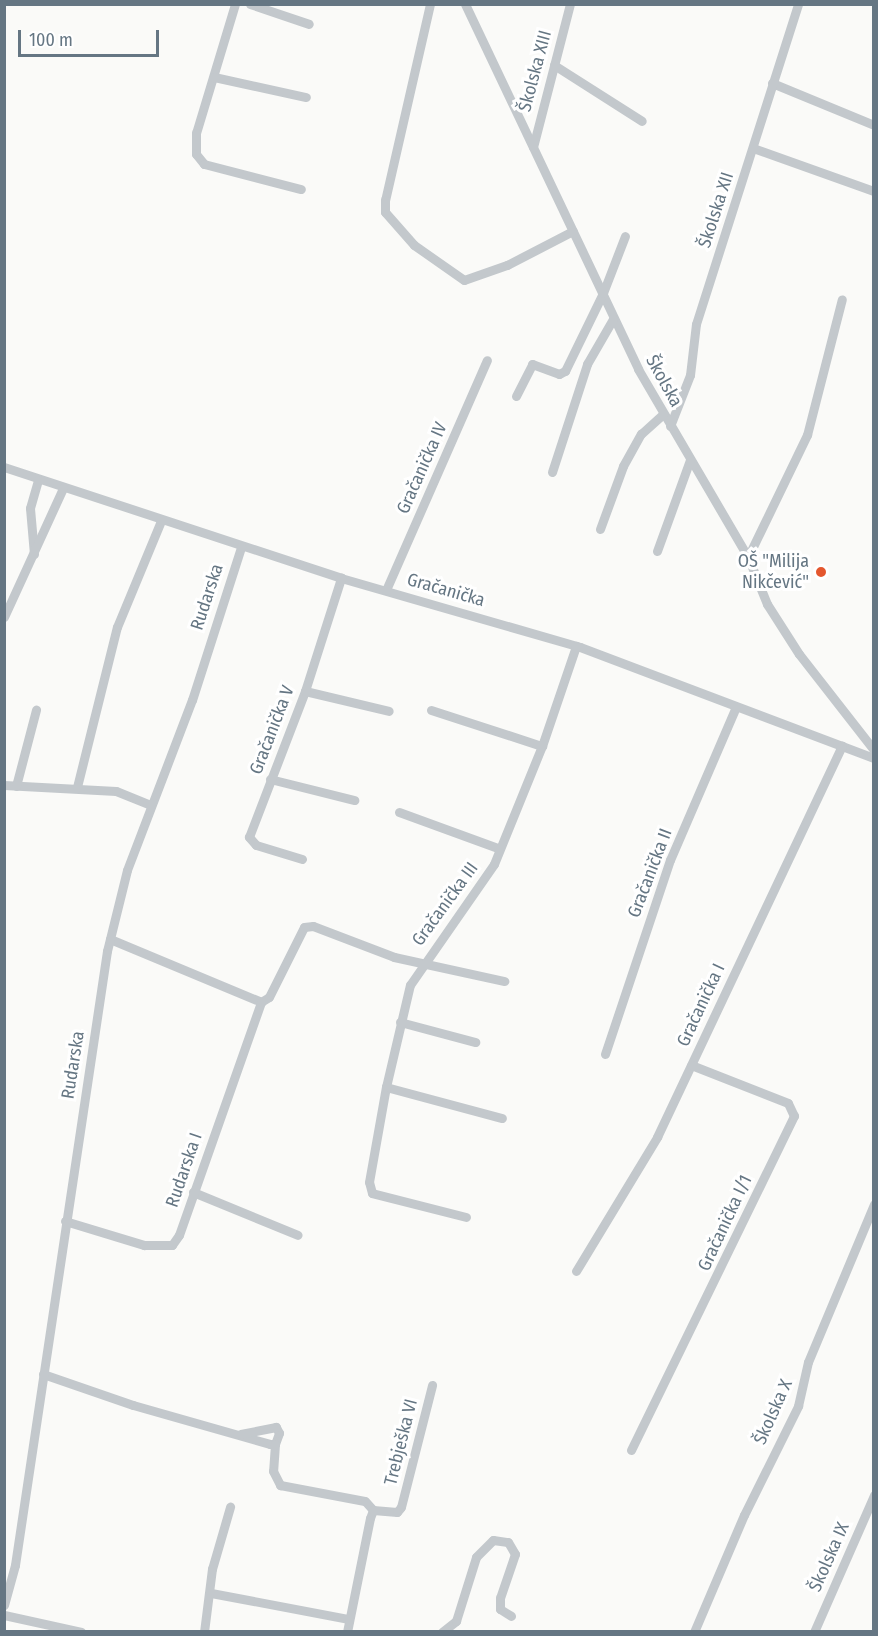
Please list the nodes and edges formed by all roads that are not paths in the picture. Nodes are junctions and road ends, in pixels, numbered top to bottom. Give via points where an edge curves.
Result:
1 (235, 4) edge
2 (250, 4) edge
3 (430, 4) edge
4 (465, 4) edge
5 (570, 4) edge
6 (798, 4) edge
7 (309, 24) dead end
8 (554, 65) junction
9 (214, 76) junction
10 (772, 83) junction
11 (306, 97) dead end
12 (642, 121) dead end
13 (873, 124) edge
14 (533, 147) junction
15 (753, 148) junction
16 (301, 189) dead end
17 (873, 191) edge
18 (573, 231) junction
19 (625, 236) dead end
20 (603, 294) junction
21 (842, 299) dead end
22 (613, 319) junction
23 (487, 360) dead end
24 (516, 396) dead end
25 (663, 414) junction
26 (670, 426) junction
27 (690, 460) junction
28 (4, 467) edge
29 (552, 472) dead end
30 (38, 480) junction
31 (63, 488) junction
32 (160, 520) junction
33 (600, 529) dead end
34 (241, 547) junction
35 (657, 550) dead end
36 (34, 554) junction
37 (748, 558) junction
38 (341, 578) junction
39 (386, 590) junction
40 (4, 617) edge
41 (576, 646) junction
42 (305, 691) junction
43 (736, 707) junction
44 (36, 710) dead end
45 (431, 710) dead end
46 (389, 711) dead end
47 (542, 746) junction
48 (842, 746) junction
49 (873, 750) edge
50 (873, 758) edge
51 (270, 779) junction
52 (4, 785) edge
53 (16, 786) junction
54 (77, 787) junction
55 (354, 800) dead end
56 (150, 805) junction
57 (399, 812) dead end
58 (498, 848) junction
59 (302, 859) dead end
60 (110, 939) junction
61 (424, 962) junction
62 (504, 981) dead end
63 (261, 1002) junction
64 (400, 1022) junction
65 (475, 1042) dead end
66 (605, 1054) dead end
67 (691, 1065) junction
68 (386, 1087) junction
69 (502, 1118) dead end
70 (193, 1192) junction
71 (873, 1203) edge
72 (466, 1217) dead end
73 (65, 1221) junction
74 (297, 1236) dead end
75 (576, 1271) dead end
76 (43, 1374) junction
77 (432, 1386) dead end
78 (241, 1434) junction
79 (275, 1443) junction
80 (631, 1450) dead end
81 (873, 1496) edge
82 (230, 1507) dead end
83 (373, 1510) junction
84 (211, 1593) junction
85 (4, 1605) edge
86 (4, 1615) edge
87 (511, 1616) dead end
88 (348, 1619) junction
89 (81, 1632) edge
90 (204, 1632) edge
91 (347, 1632) edge
92 (442, 1632) edge
93 (694, 1632) edge
94 (814, 1632) edge

1 - 9 street
2 - 7 street
3 - 18 street via 385,212 414,245 464,280 507,265
4 - 14 street, Školska
5 - 8 street, Školska XIII
6 - 10 street, Školska XII
8 - 12 street
8 - 14 street, Školska XIII
9 - 11 street
9 - 16 street via 194,140 199,160
10 - 13 street
10 - 15 street, Školska XII
14 - 18 street, Školska
15 - 17 street
15 - 26 street, Školska XII via 696,324 690,375
18 - 20 street, Školska
19 - 20 street
20 - 22 street, Školska
20 - 24 street via 563,374 532,363
21 - 37 street via 807,435
22 - 25 street, Školska
22 - 29 street via 587,364
23 - 39 street, Gračanička IV
25 - 26 street, Školska
25 - 33 street via 641,434 623,466
26 - 27 street, Školska
27 - 35 street
27 - 37 street, Školska
28 - 30 street, Gračanička
30 - 31 street, Gračanička
30 - 36 street via 30,508
31 - 32 street, Gračanička
31 - 36 street
32 - 34 street, Gračanička
32 - 54 street via 117,627
34 - 38 street, Gračanička
34 - 56 street, Rudarska via 192,700
36 - 40 street
37 - 49 street, Školska via 767,604 799,654
38 - 39 street, Gračanička
38 - 42 street, Gračanička V
39 - 41 street, Gračanička
41 - 43 street, Gračanička
41 - 47 street, Gračanička III
42 - 46 street
42 - 51 street, Gračanička V
43 - 48 street, Gračanička
43 - 66 street, Gračanička II via 670,860
44 - 53 street
45 - 47 street
47 - 58 street, Gračanička III
48 - 50 street, Gračanička
48 - 67 street, Gračanička I
51 - 55 street
51 - 59 street, Gračanička V via 250,841
52 - 53 street
53 - 54 street
54 - 56 street via 116,792
56 - 60 street, Rudarska via 127,870
57 - 58 street
58 - 61 street, Gračanička III via 494,864
60 - 63 street
60 - 73 street, Rudarska
61 - 62 street
61 - 63 street, Rudarska I via 394,957 330,931 304,927 269,997
61 - 64 street, Gračanička III via 410,986
63 - 70 street, Rudarska I
64 - 65 street
64 - 68 street, Gračanička III
67 - 75 street, Gračanička I via 657,1137
67 - 80 street, Gračanička I/1 via 788,1103 794,1116
68 - 69 street
68 - 72 street, Gračanička III via 370,1188 377,1196
70 - 73 street, Rudarska I via 172,1245 144,1245
70 - 74 street
71 - 93 street, Školska X via 808,1362 798,1406 744,1515
73 - 76 street, Rudarska
76 - 78 street via 133,1405
76 - 85 street, Rudarska via 15,1564
77 - 83 street, Trebješka VI via 401,1507 397,1512
78 - 79 street
78 - 79 street via 276,1427 279,1433
79 - 83 street via 273,1471 280,1485 365,1502
81 - 94 street, Školska IX
82 - 84 street via 212,1569
83 - 88 street
84 - 88 street
84 - 90 street
86 - 89 street
87 - 92 street via 500,1609 500,1598 514,1554 508,1542 493,1539 476,1557 456,1621
88 - 91 street

